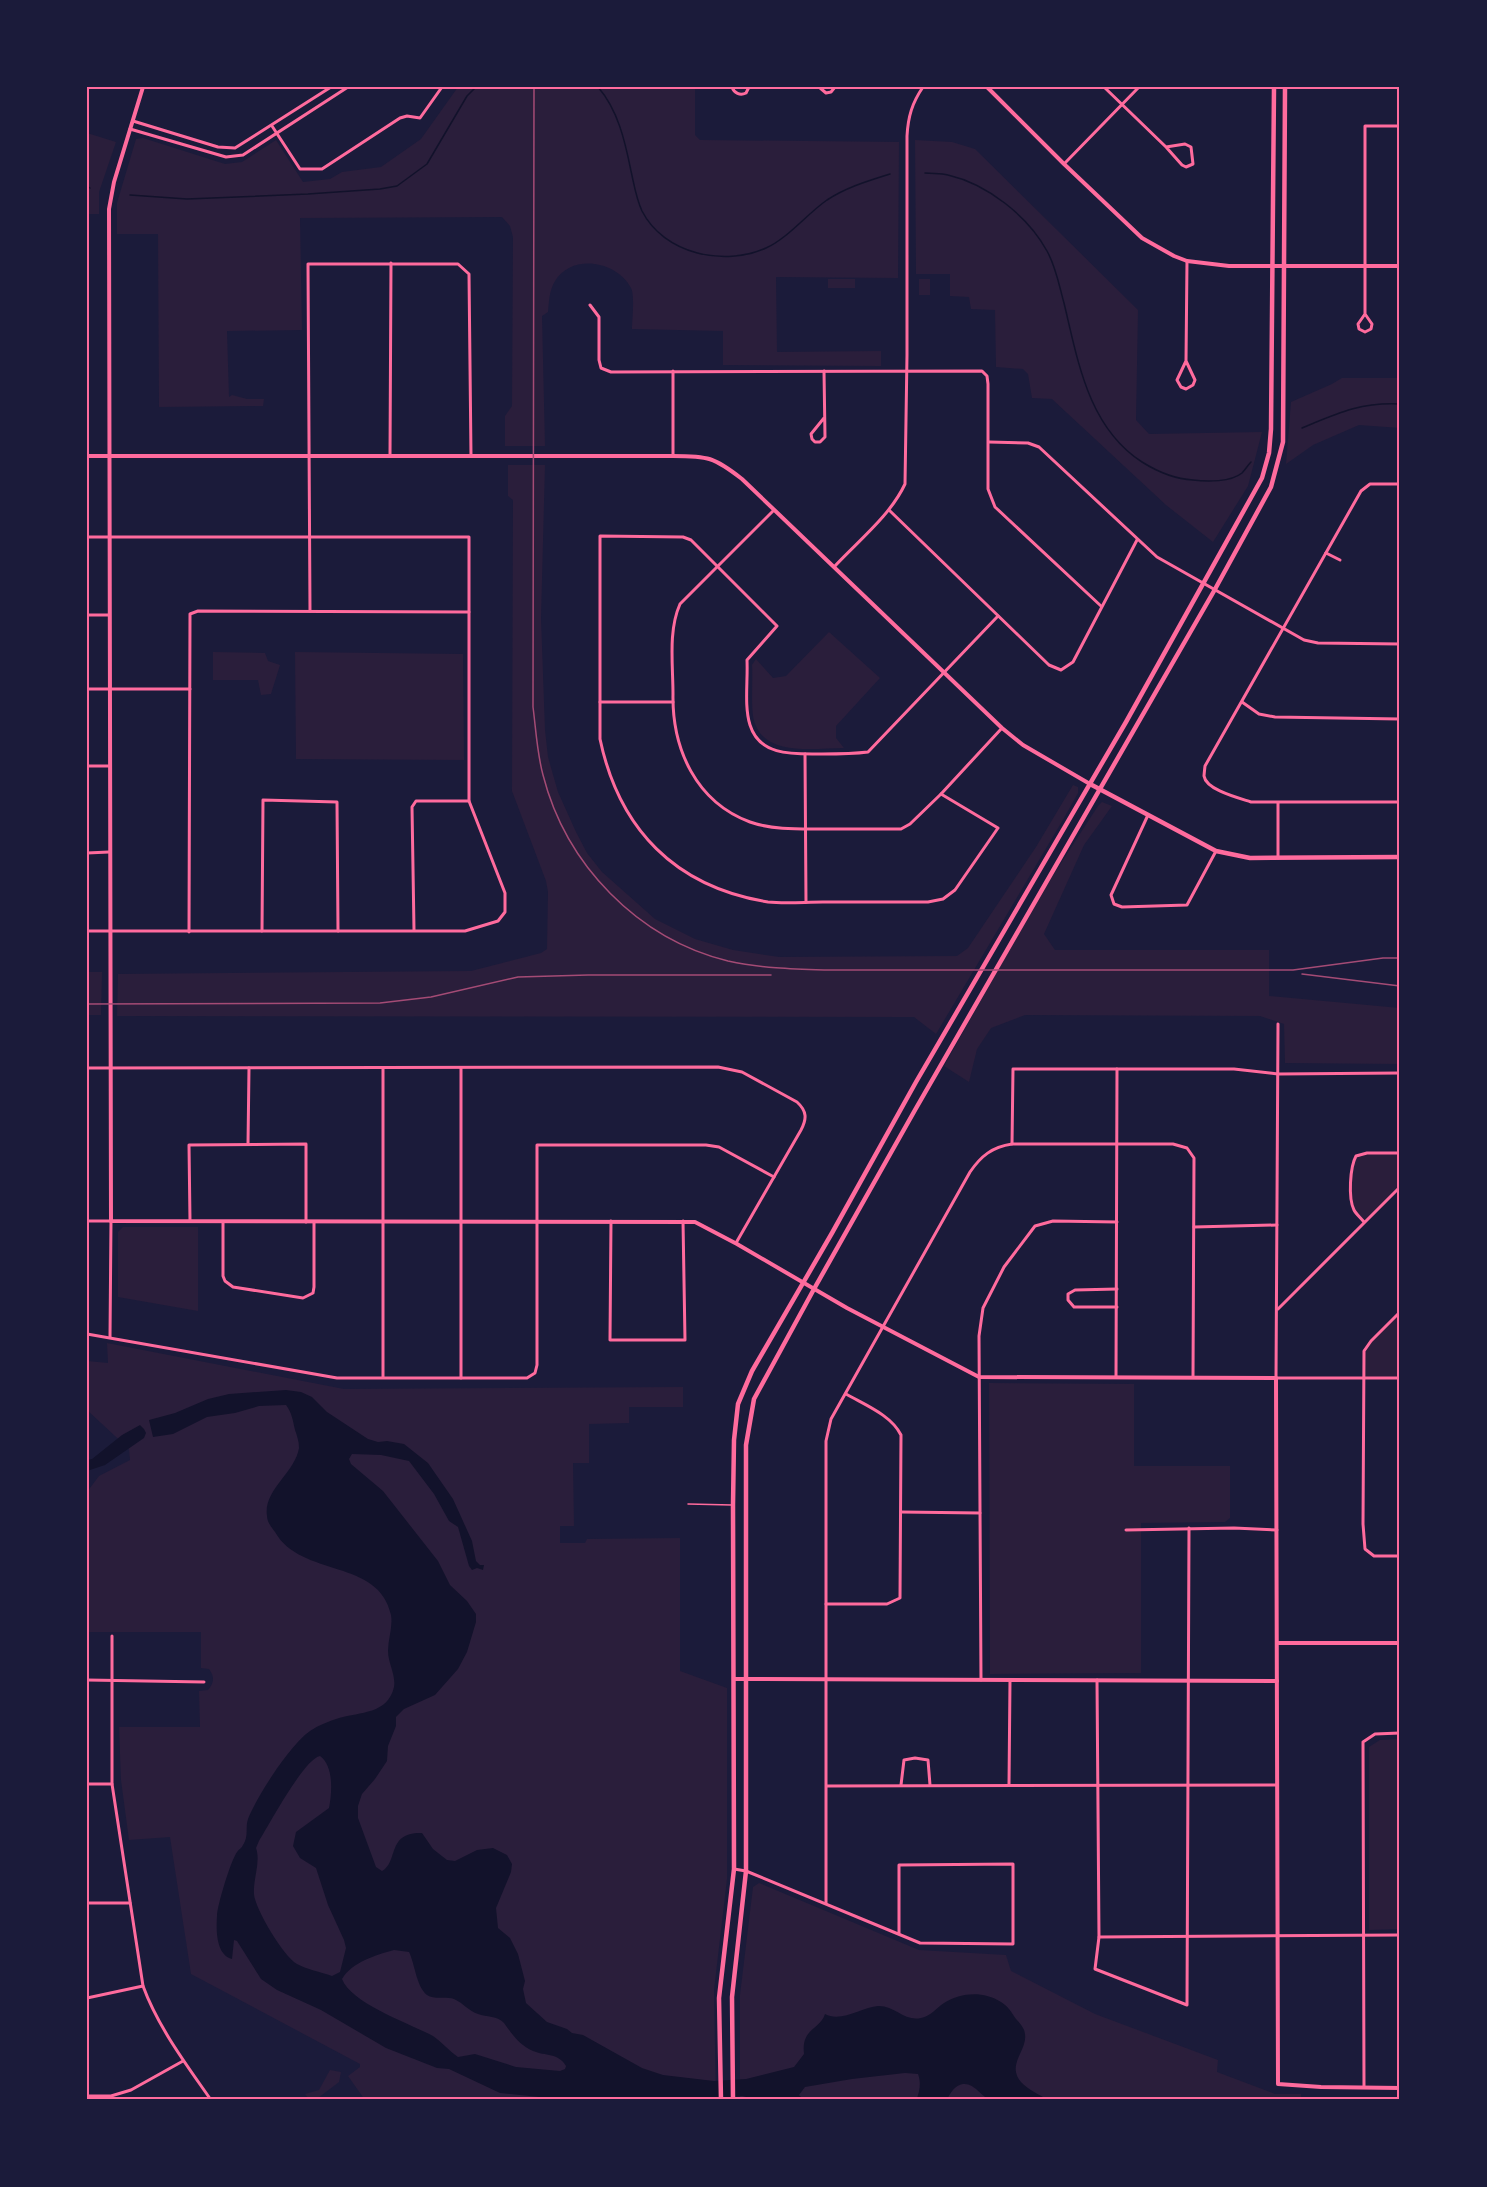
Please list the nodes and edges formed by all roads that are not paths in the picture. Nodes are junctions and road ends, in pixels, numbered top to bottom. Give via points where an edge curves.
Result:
1 (143, 87) edge
2 (331, 87) edge
3 (348, 87) edge
4 (442, 87) edge
5 (732, 87) edge
6 (749, 87) edge
7 (819, 87) edge
8 (835, 87) edge
9 (923, 87) edge
10 (987, 87) edge
11 (1104, 87) edge
12 (1138, 87) edge
13 (1274, 87) edge
14 (1285, 87) edge
15 (1122, 104) junction
16 (133, 121) junction
17 (272, 126) junction
18 (1400, 126) edge
19 (130, 129) junction
20 (276, 134) junction
21 (1166, 147) junction
22 (1064, 164) junction
23 (1186, 261) junction
24 (391, 263) junction
25 (1273, 266) junction
26 (1285, 266) junction
27 (1365, 266) junction
28 (1400, 266) edge
29 (590, 305) dead end
30 (1365, 314) junction
31 (1186, 361) junction
32 (674, 371) junction
33 (824, 371) junction
34 (907, 371) junction
35 (824, 418) junction
36 (988, 442) junction
37 (390, 455) junction
38 (87, 456) edge
39 (110, 456) junction
40 (310, 456) junction
41 (471, 456) junction
42 (673, 456) junction
43 (1400, 484) edge
44 (774, 510) junction
45 (889, 510) junction
46 (110, 536) junction
47 (87, 537) edge
48 (309, 537) junction
49 (1138, 540) junction
50 (1326, 553) junction
51 (1340, 560) dead end
52 (718, 566) junction
53 (834, 567) junction
54 (1204, 585) junction
55 (1214, 591) junction
56 (1101, 606) junction
57 (310, 612) junction
58 (470, 612) junction
59 (87, 615) edge
60 (110, 615) junction
61 (999, 616) junction
62 (1283, 629) junction
63 (1400, 644) edge
64 (943, 674) junction
65 (87, 689) edge
66 (109, 689) junction
67 (190, 689) junction
68 (600, 702) junction
69 (673, 702) junction
70 (1242, 702) junction
71 (1400, 719) edge
72 (1002, 728) junction
73 (805, 754) junction
74 (87, 766) edge
75 (109, 766) junction
76 (1090, 784) junction
77 (1099, 790) junction
78 (941, 794) junction
79 (469, 801) junction
80 (1400, 802) edge
81 (1278, 803) junction
82 (1148, 815) junction
83 (806, 829) junction
84 (1216, 851) junction
85 (109, 852) junction
86 (87, 853) edge
87 (1400, 857) edge
88 (1278, 858) junction
89 (806, 902) junction
90 (338, 930) junction
91 (87, 931) edge
92 (109, 931) junction
93 (262, 931) junction
94 (414, 931) junction
95 (189, 932) junction
96 (1278, 1024) dead end
97 (87, 1068) edge
98 (111, 1068) junction
99 (249, 1068) junction
100 (383, 1068) junction
101 (461, 1068) junction
102 (1117, 1068) junction
103 (1400, 1073) edge
104 (1278, 1074) junction
105 (248, 1144) junction
106 (1012, 1144) junction
107 (1117, 1144) junction
108 (1400, 1153) edge
109 (774, 1177) junction
110 (1400, 1187) edge
111 (87, 1221) edge
112 (111, 1221) junction
113 (461, 1221) junction
114 (537, 1221) junction
115 (610, 1221) junction
116 (683, 1221) junction
117 (190, 1222) junction
118 (223, 1222) junction
119 (306, 1222) junction
120 (314, 1222) junction
121 (383, 1222) junction
122 (1117, 1222) junction
123 (1364, 1222) junction
124 (1277, 1225) junction
125 (1194, 1227) junction
126 (736, 1243) junction
127 (803, 1282) junction
128 (814, 1289) junction
129 (1117, 1289) junction
130 (1117, 1308) junction
131 (1278, 1309) junction
132 (1400, 1312) edge
133 (883, 1328) junction
134 (87, 1334) edge
135 (110, 1337) junction
136 (1116, 1376) junction
137 (383, 1377) junction
138 (979, 1377) junction
139 (1193, 1377) junction
140 (460, 1378) junction
141 (1276, 1378) junction
142 (1363, 1378) junction
143 (1400, 1378) edge
144 (846, 1394) junction
145 (688, 1504) dead end
146 (733, 1504) junction
147 (901, 1512) junction
148 (980, 1513) junction
149 (1189, 1528) junction
150 (1126, 1530) dead end
151 (1277, 1530) junction
152 (1400, 1556) edge
153 (826, 1604) junction
154 (112, 1636) dead end
155 (1277, 1643) junction
156 (1400, 1643) edge
157 (734, 1679) junction
158 (87, 1680) edge
159 (111, 1680) junction
160 (746, 1680) junction
161 (981, 1680) junction
162 (1010, 1680) junction
163 (1097, 1680) junction
164 (826, 1681) junction
165 (1189, 1681) junction
166 (1277, 1681) junction
167 (204, 1682) dead end
168 (1400, 1733) edge
169 (87, 1784) edge
170 (112, 1784) junction
171 (901, 1785) junction
172 (930, 1785) junction
173 (1009, 1785) junction
174 (1098, 1785) junction
175 (1187, 1785) junction
176 (1277, 1785) junction
177 (827, 1786) junction
178 (734, 1869) junction
179 (746, 1871) junction
180 (87, 1903) edge
181 (130, 1903) junction
182 (826, 1903) junction
183 (899, 1934) junction
184 (1363, 1935) junction
185 (1400, 1935) edge
186 (1099, 1937) junction
187 (1188, 1937) junction
188 (1277, 1937) junction
189 (143, 1986) junction
190 (87, 1998) edge
191 (183, 2061) junction
192 (1364, 2087) junction
193 (1400, 2088) edge
194 (87, 2096) edge
195 (211, 2100) edge
196 (721, 2100) edge
197 (733, 2100) edge

1 - 16 street
2 - 17 street
3 - 20 street
4 - 20 street via 420,118 399,118 322,169 300,169
5 - 6 street via 741,94
7 - 8 street via 826,93
9 - 34 street via 914,100 907,136
10 - 22 street
11 - 15 street
12 - 15 street
13 - 25 main road
14 - 26 main road
15 - 21 street
15 - 22 street
16 - 17 street via 228,149
16 - 19 street
17 - 20 street
18 - 27 street via 1365,126
19 - 20 street via 226,157 243,155
19 - 39 street via 110,202
21 - 21 street via 1182,165 1193,164 1191,147
22 - 23 street via 1142,238
23 - 25 street
23 - 31 street
24 - 37 street
24 - 40 street via 308,264
24 - 41 street via 458,264 469,274
25 - 26 street
25 - 54 main road via 1269,453 1262,478
26 - 27 street
26 - 55 main road via 1281,453 1271,487
27 - 28 street
27 - 30 street
29 - 32 street via 598,317 601,368 611,372
30 - 30 street via 1359,324 1365,332 1372,327
31 - 31 street via 1177,380 1186,389 1195,380
32 - 33 street
32 - 42 street
33 - 34 street
33 - 35 street
34 - 36 street via 982,371 988,384
34 - 45 street via 905,484
35 - 35 street via 811,434 815,442 825,437
36 - 49 street via 1039,447
36 - 56 street via 988,489 995,507
37 - 40 street
37 - 41 street
38 - 39 street
39 - 40 street
39 - 46 street
40 - 48 street
41 - 42 street
42 - 44 street via 699,456 721,462
43 - 50 street via 1370,484 1360,491
44 - 52 street
44 - 53 street
45 - 53 street
45 - 61 street
46 - 47 street
46 - 48 street
46 - 60 street
48 - 57 street
48 - 58 street via 469,537
49 - 54 street via 1157,557
49 - 56 street
50 - 51 street
50 - 62 street
52 - 68 street via 683,537 600,536
52 - 69 street via 680,604 674,618
52 - 73 street via 777,626 747,660 750,724 756,737 778,752
53 - 64 street
54 - 55 street
54 - 76 main road
55 - 62 street
55 - 77 main road
56 - 61 street via 1073,662 1061,670 1049,665
57 - 58 street
57 - 67 street via 190,614
58 - 79 street
59 - 60 street
60 - 66 street
61 - 64 street
62 - 63 street via 1318,643
62 - 70 street
64 - 72 street
64 - 73 street via 868,752
65 - 66 street
66 - 67 street
66 - 75 street
67 - 95 street
68 - 69 street
68 - 89 street via 600,739 615,791 641,832 658,850 686,873 736,895 770,902
69 - 83 street via 683,759 711,798 751,822
70 - 71 street via 1259,714 1275,717
70 - 81 street via 1205,766 1204,775 1207,783 1228,795 1251,802
72 - 76 street via 1023,745
72 - 78 street
73 - 83 street
74 - 75 street
75 - 85 street
76 - 77 main road
76 - 127 main road
77 - 82 main road
77 - 128 main road
78 - 83 street via 901,829
78 - 89 street via 998,828 956,890 943,899 928,902
79 - 94 street via 416,801 412,807
79 - 94 street via 505,893 505,912 498,921 465,931
80 - 81 street
81 - 88 street
82 - 84 main road
82 - 84 street via 1111,895 1114,904 1187,904
83 - 89 street
84 - 88 main road via 1250,858
85 - 86 street
85 - 92 street
87 - 88 main road
90 - 93 street
90 - 93 street via 337,802 263,800
90 - 94 street
91 - 92 street
92 - 95 street
92 - 98 street
93 - 95 street
96 - 104 street
97 - 98 street
98 - 99 street
98 - 112 street
99 - 100 street
99 - 105 street
100 - 101 street
100 - 121 street
101 - 109 street via 718,1067 742,1072 803,1107 805,1123
101 - 113 street
102 - 104 street via 1234,1069
102 - 106 street via 1013,1069
102 - 107 street
103 - 104 street
104 - 124 street
105 - 117 street via 189,1145
105 - 119 street via 306,1144
106 - 107 street
106 - 133 street via 998,1146 980,1158 970,1172
107 - 122 street
107 - 125 street via 1173,1144 1187,1148 1194,1158
108 - 123 street via 1356,1156 1352,1164 1352,1196 1354,1210
109 - 114 street via 719,1147 706,1145 537,1145
109 - 126 street
110 - 123 street
111 - 112 street
112 - 117 street
112 - 135 street
113 - 114 street
113 - 121 street
113 - 140 street
114 - 115 street
114 - 140 street via 536,1373 526,1378
115 - 116 street
115 - 116 street via 610,1340 685,1340
116 - 126 street via 694,1222
117 - 118 street
118 - 119 street
118 - 120 street via 223,1276 228,1284 303,1298 313,1293 314,1287
119 - 120 street
120 - 121 street
121 - 137 street
122 - 129 street
122 - 138 street via 1053,1221 1035,1226 1004,1267 983,1308
123 - 131 street
124 - 125 street
124 - 131 street
125 - 139 street
126 - 127 street
127 - 128 street
127 - 146 main road via 752,1371 738,1404
128 - 133 street
128 - 160 main road via 754,1399 746,1445
129 - 130 street
129 - 130 street via 1076,1290 1068,1294 1074,1306
130 - 136 street
131 - 141 street
132 - 142 street via 1364,1352
133 - 138 street
133 - 144 street
134 - 135 street
135 - 137 street via 337,1378
136 - 138 street
136 - 139 street
137 - 140 street
138 - 148 street
139 - 141 street
141 - 142 street
141 - 151 street
142 - 143 street
142 - 152 street via 1365,1549 1374,1556
144 - 147 street via 897,1426 901,1435
144 - 153 street via 831,1419 826,1441
145 - 146 lane
146 - 157 main road
147 - 148 street
147 - 153 street via 900,1598 887,1604
148 - 161 street
149 - 150 street
149 - 151 street
149 - 165 street
151 - 155 street
153 - 164 street
154 - 159 street
155 - 156 street
155 - 166 street
157 - 160 street
157 - 178 main road
158 - 159 street
159 - 167 street
159 - 170 street
160 - 164 street
160 - 179 main road
161 - 162 street
161 - 164 street
162 - 163 street
162 - 173 street
163 - 165 street
163 - 174 street
164 - 177 street
165 - 166 street
165 - 175 street
166 - 176 street
168 - 184 street via 1375,1734 1363,1742
169 - 170 street
170 - 181 street
171 - 172 street
171 - 172 street via 904,1760 915,1758 928,1760
171 - 177 street
172 - 173 street
173 - 174 street
174 - 175 street
174 - 186 street
175 - 176 street
175 - 187 street
176 - 188 street
177 - 182 street
178 - 179 street
178 - 196 main road via 719,1998
179 - 182 street
179 - 197 main road via 733,1986
180 - 181 street
181 - 189 street
182 - 183 street
183 - 183 street via 920,1942 1013,1944 1012,1864 899,1865
184 - 185 street
184 - 188 street
184 - 192 street
186 - 187 street
186 - 187 street via 1095,1969 1187,2006
187 - 188 street
188 - 192 street via 1278,2084
189 - 190 street
189 - 191 street
191 - 194 street via 131,2090 111,2096
191 - 195 street
192 - 193 street

